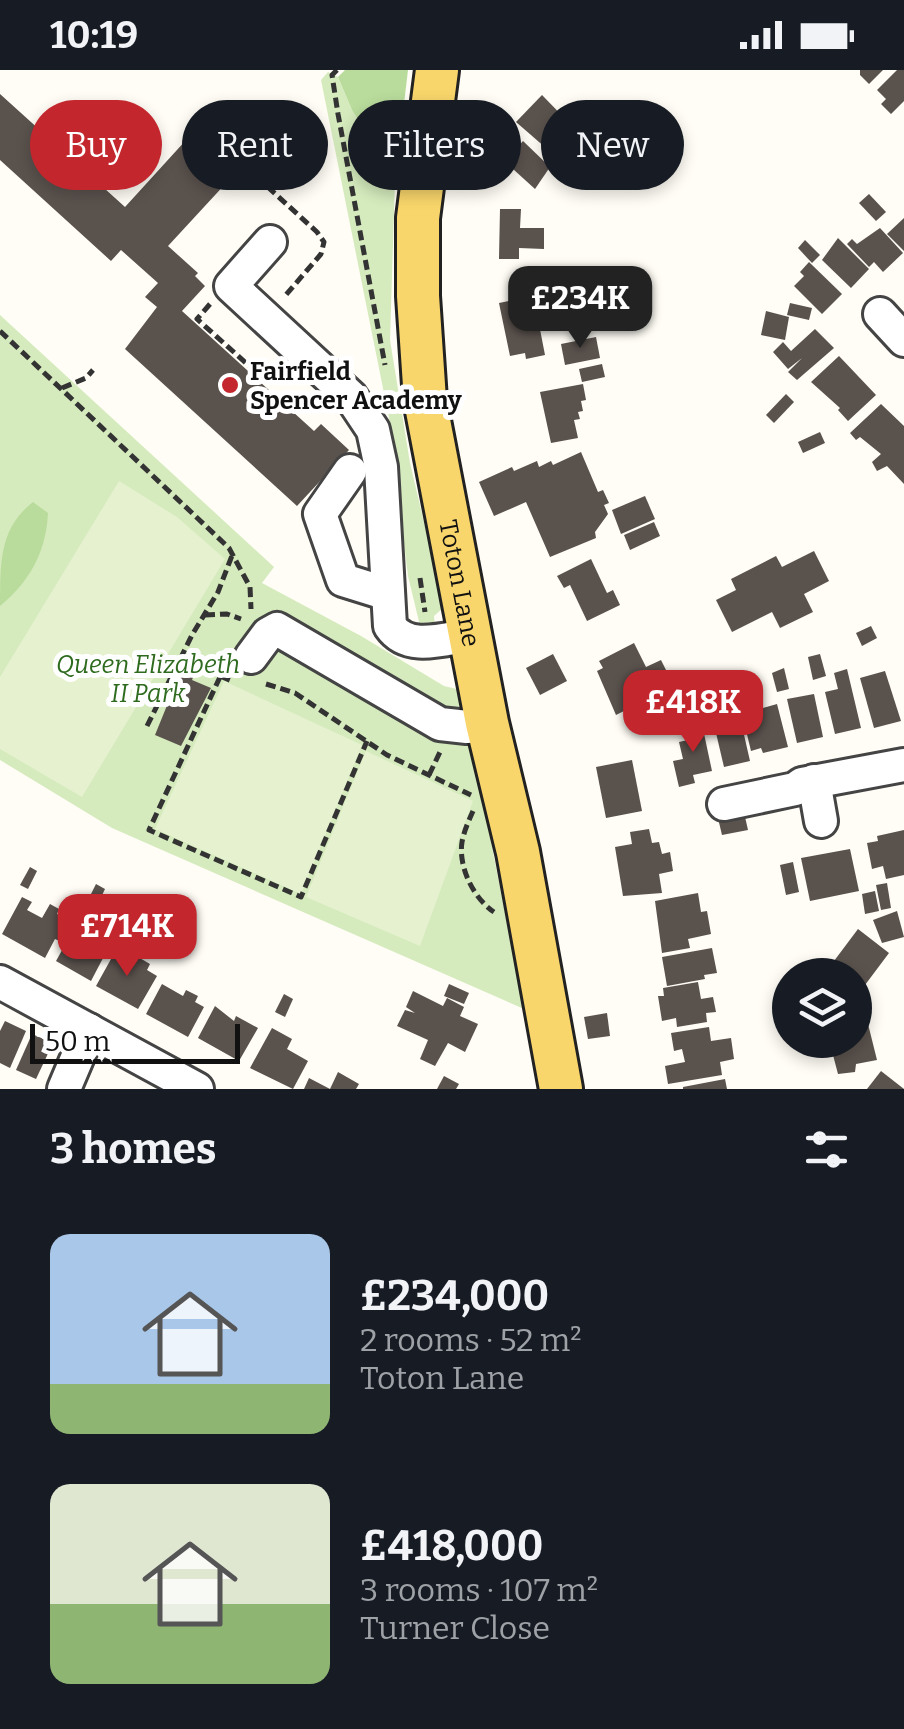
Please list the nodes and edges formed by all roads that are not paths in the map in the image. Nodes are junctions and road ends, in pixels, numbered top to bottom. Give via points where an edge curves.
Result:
1 (436, 70) edge
2 (270, 242) dead end
3 (880, 314) dead end
4 (904, 340) edge
5 (350, 472) dead end
6 (388, 594) junction
7 (450, 638) junction
8 (255, 670) road end
9 (488, 723) junction
10 (904, 765) edge
11 (808, 783) junction
12 (724, 804) dead end
13 (821, 821) dead end
14 (0, 982) edge
15 (89, 1030) junction
16 (64, 1089) edge
17 (197, 1089) edge
18 (560, 1089) edge

1 - 7 main road, Toton Lane via 418,218 420,357
2 - 6 street via 231,286 352,397 373,430
3 - 4 street
5 - 6 street via 320,514 343,580
6 - 7 street via 395,633 411,642
7 - 9 main road, Toton Lane
8 - 9 street via 268,634 277,629 440,724
9 - 18 main road, Toton Lane via 528,900
10 - 11 street
11 - 12 street
11 - 13 street
14 - 15 street
15 - 16 street
15 - 17 street

